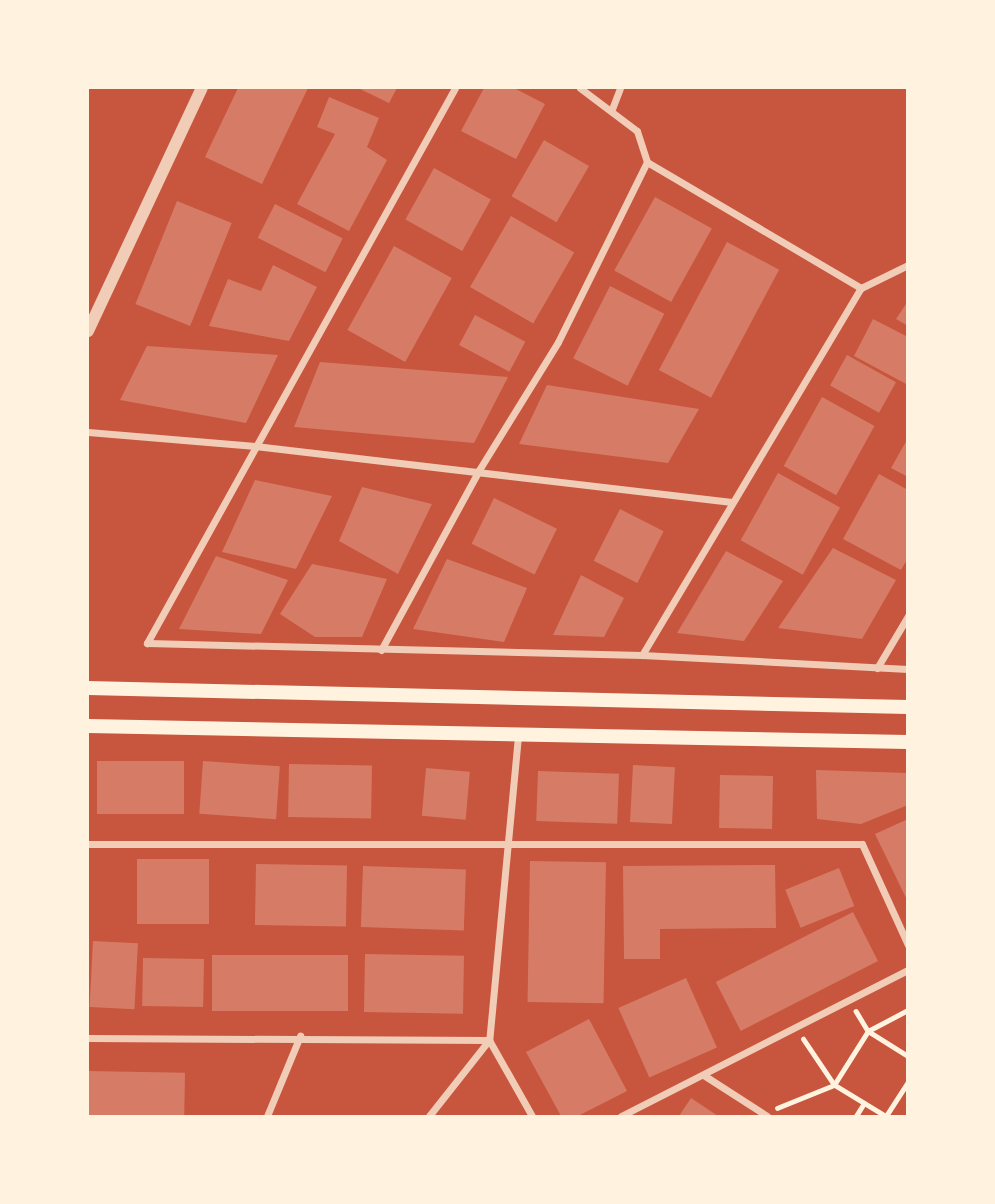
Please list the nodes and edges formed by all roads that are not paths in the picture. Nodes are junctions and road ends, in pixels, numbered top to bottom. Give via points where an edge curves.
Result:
1 (202, 88) edge
2 (455, 88) edge
3 (580, 88) edge
4 (620, 88) edge
5 (612, 109) junction
6 (646, 162) junction
7 (908, 265) edge
8 (861, 288) junction
9 (88, 331) edge
10 (88, 432) edge
11 (255, 446) junction
12 (480, 470) junction
13 (732, 502) junction
14 (908, 616) edge
15 (382, 650) junction
16 (642, 655) junction
17 (877, 668) junction
18 (908, 669) edge
19 (88, 688) edge
20 (908, 707) edge
21 (88, 726) edge
22 (518, 736) junction
23 (908, 742) edge
24 (508, 841) junction
25 (88, 844) edge
26 (908, 945) edge
27 (908, 970) edge
28 (300, 1036) junction
29 (88, 1038) edge
30 (489, 1040) junction
31 (705, 1076) junction
32 (765, 1115) edge
33 (267, 1116) edge
34 (429, 1116) edge
35 (532, 1116) edge
36 (621, 1116) edge

1 - 9 street
2 - 11 street
3 - 5 street
4 - 5 street
5 - 6 street via 637,131
6 - 8 street
6 - 12 street via 558,342
7 - 8 street
8 - 13 street
10 - 11 street
11 - 12 street
11 - 15 street via 147,643
12 - 13 street
12 - 15 street
13 - 16 street
14 - 17 street
15 - 16 street
16 - 17 street
17 - 18 street
19 - 20 main road
21 - 22 main road
22 - 23 main road
22 - 24 street
24 - 25 street
24 - 26 street via 862,844
24 - 30 street
27 - 31 street
28 - 29 street
28 - 30 street
28 - 33 street
30 - 34 street
30 - 35 street
31 - 32 street
31 - 36 street

